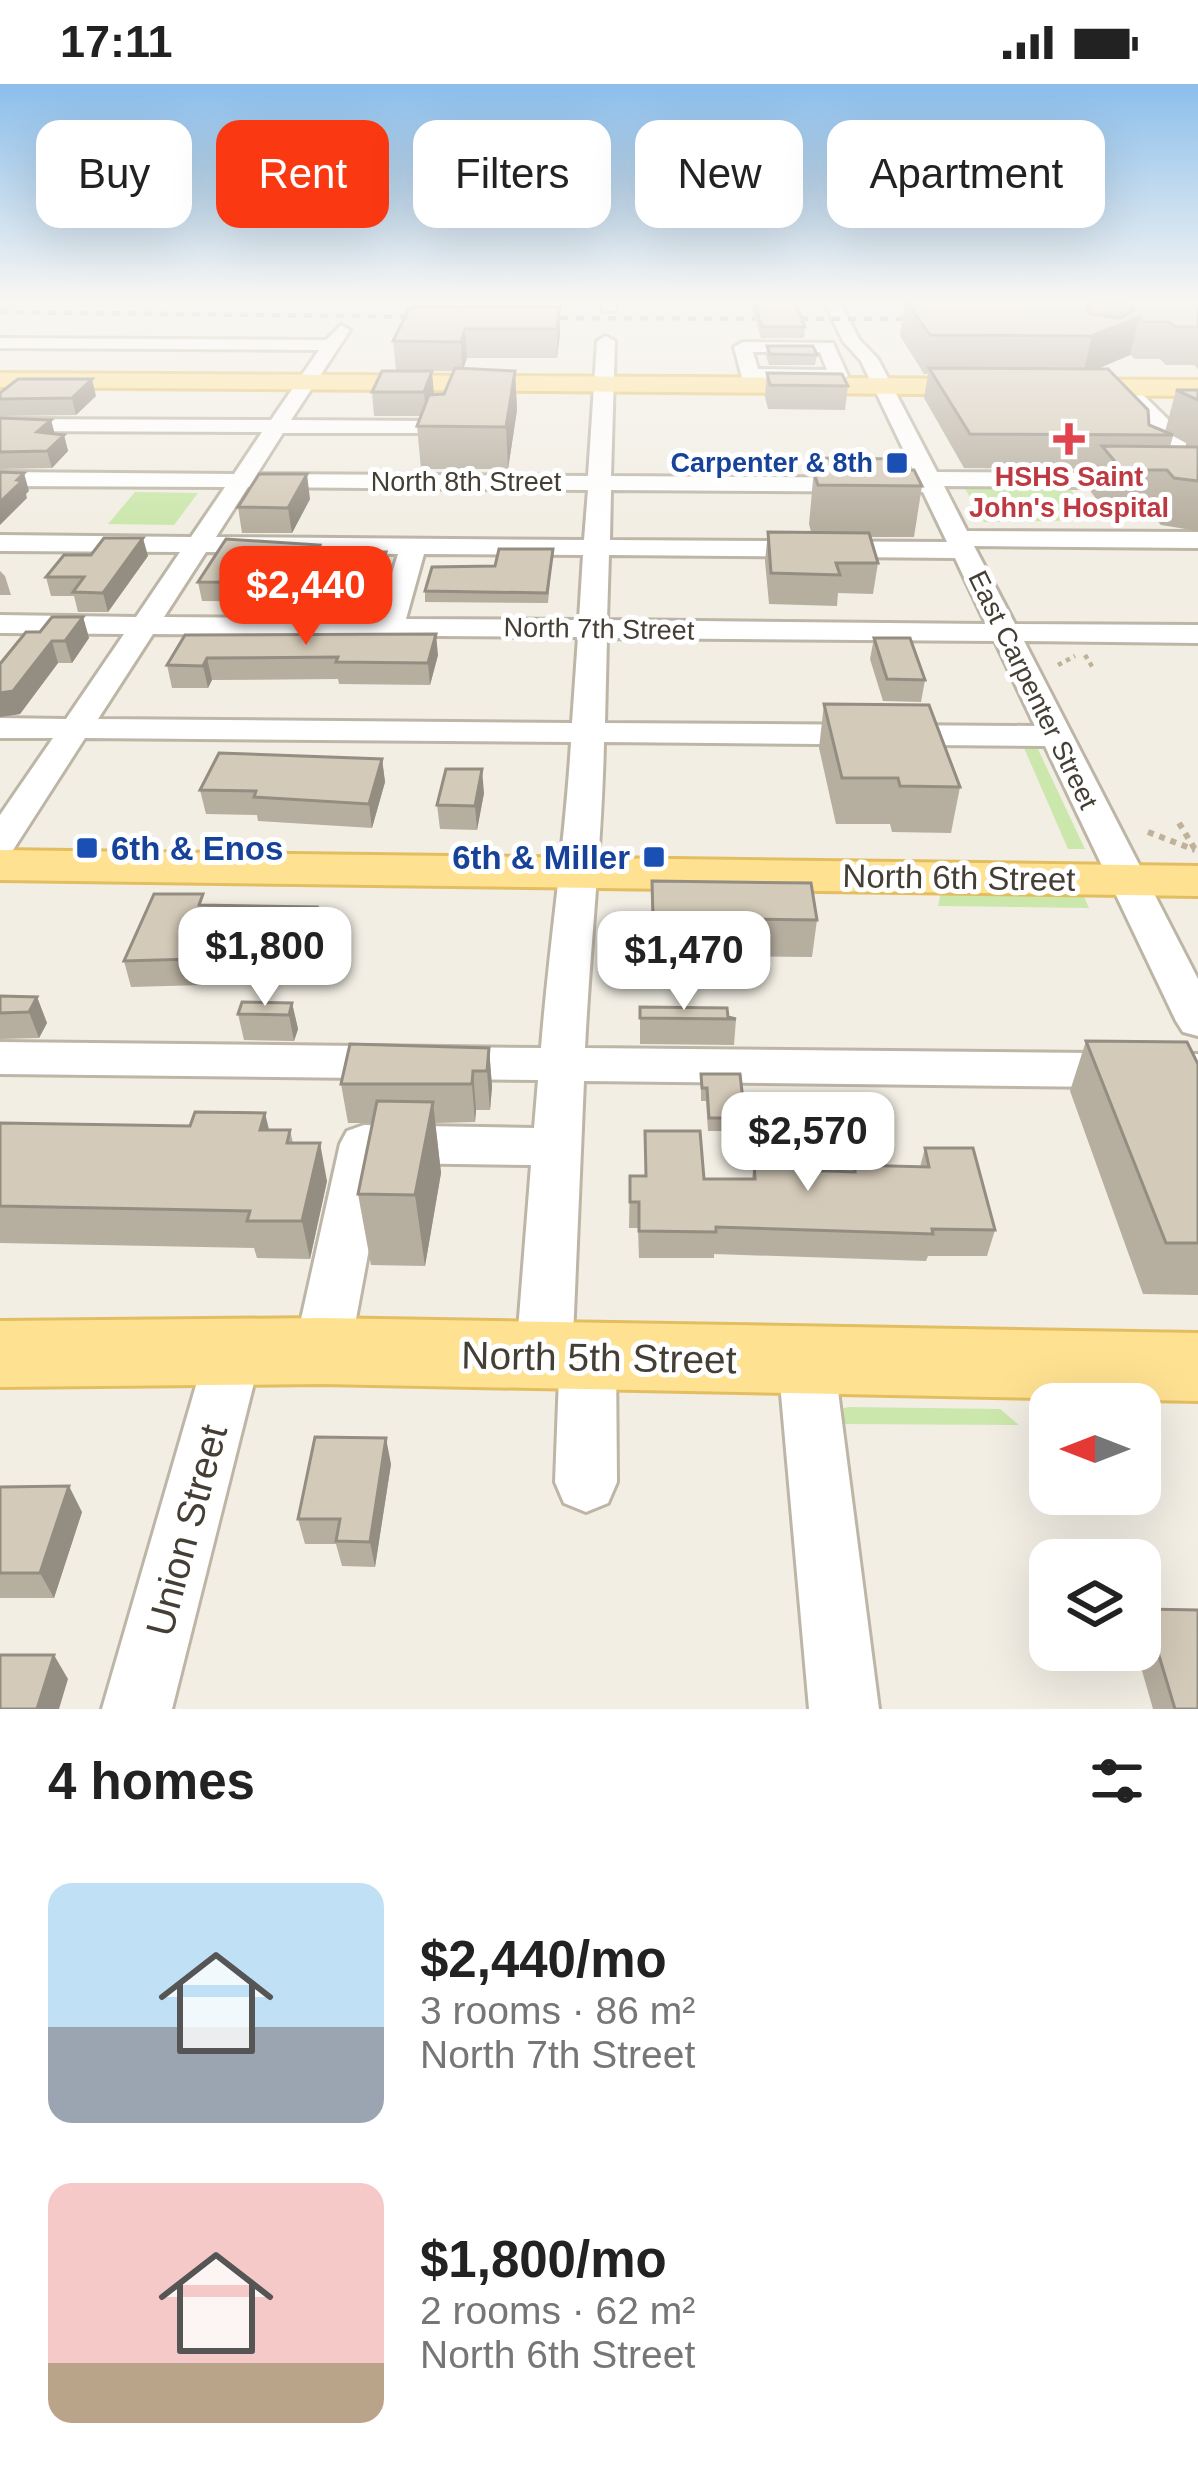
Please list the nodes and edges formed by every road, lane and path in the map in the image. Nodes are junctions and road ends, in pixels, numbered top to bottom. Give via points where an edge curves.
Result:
1 (311, 376) edge
2 (605, 376) edge
3 (727, 376) edge
4 (812, 376) edge
5 (877, 376) edge
6 (0, 380) edge
7 (307, 382) junction
8 (451, 383) junction
9 (605, 384) junction
10 (882, 386) junction
11 (1116, 388) junction
12 (1198, 388) edge
13 (1193, 409) edge
14 (1153, 416) junction
15 (0, 425) edge
16 (277, 427) junction
17 (1185, 461) edge
18 (0, 479) edge
19 (241, 480) junction
20 (1074, 480) junction
21 (1102, 480) junction
22 (599, 482) junction
23 (930, 482) junction
24 (1122, 518) junction
25 (958, 538) junction
26 (1198, 540) edge
27 (0, 543) edge
28 (197, 545) junction
29 (593, 546) junction
30 (413, 547) junction
31 (0, 625) edge
32 (144, 626) junction
33 (390, 627) junction
34 (591, 629) junction
35 (1004, 633) junction
36 (1198, 634) edge
37 (0, 728) edge
38 (75, 728) junction
39 (589, 732) junction
40 (1055, 736) junction
41 (1179, 823) dead end
42 (1148, 832) dead end
43 (0, 842) edge
44 (1197, 862) edge
45 (0, 865) edge
46 (576, 873) junction
47 (1127, 880) junction
48 (1198, 1021) edge
49 (0, 1058) edge
50 (563, 1067) junction
51 (1198, 1071) edge
52 (559, 1147) junction
53 (234, 1351) junction
54 (322, 1351) junction
55 (0, 1354) edge
56 (566, 1356) junction
57 (806, 1360) junction
58 (1198, 1366) edge
59 (586, 1483) dead end
60 (137, 1709) edge
61 (844, 1709) edge

1 - 7 street
2 - 9 street
3 - 9 main road
4 - 10 main road
5 - 10 street, East Carpenter Street
6 - 7 main road
7 - 8 main road
7 - 16 street
8 - 9 main road
8 - 16 street via 437,427
9 - 22 street
10 - 11 main road
10 - 23 street, East Carpenter Street
11 - 12 main road
11 - 14 street
11 - 17 street
13 - 14 street
14 - 17 street
15 - 16 street
16 - 19 street
17 - 21 street, North 8th Street
18 - 19 street, North 8th Street
19 - 22 street, North 8th Street
19 - 28 street
20 - 21 street, North 8th Street
20 - 23 street, North 8th Street
20 - 24 street
21 - 24 street
22 - 23 street, North 8th Street
22 - 29 street
23 - 25 street, East Carpenter Street
24 - 25 street
25 - 26 street
25 - 29 street
25 - 35 street, East Carpenter Street
27 - 28 street
28 - 30 street
28 - 32 street
29 - 30 street
29 - 34 street
30 - 33 street
31 - 32 street, North 7th Street
32 - 33 street, North 7th Street
32 - 38 street
33 - 34 street, North 7th Street
34 - 35 street, North 7th Street
34 - 39 street
35 - 36 street, North 7th Street
35 - 40 street, East Carpenter Street
37 - 38 street
38 - 39 street
38 - 43 street
39 - 40 street
39 - 46 street
40 - 47 street, East Carpenter Street
41 - 44 path
42 - 44 path
44 - 47 main road, North 6th Street
45 - 46 main road, North 6th Street
46 - 47 main road, North 6th Street
46 - 50 street
47 - 48 street, East Carpenter Street
49 - 50 street
50 - 51 street
50 - 52 street
52 - 54 street via 364,1144
52 - 56 street
53 - 54 main road, North 5th Street
53 - 55 main road, North 5th Street
53 - 60 street, Union Street
54 - 56 main road, North 5th Street
56 - 57 main road, North 5th Street
56 - 59 street
57 - 58 main road, North 5th Street
57 - 61 street

